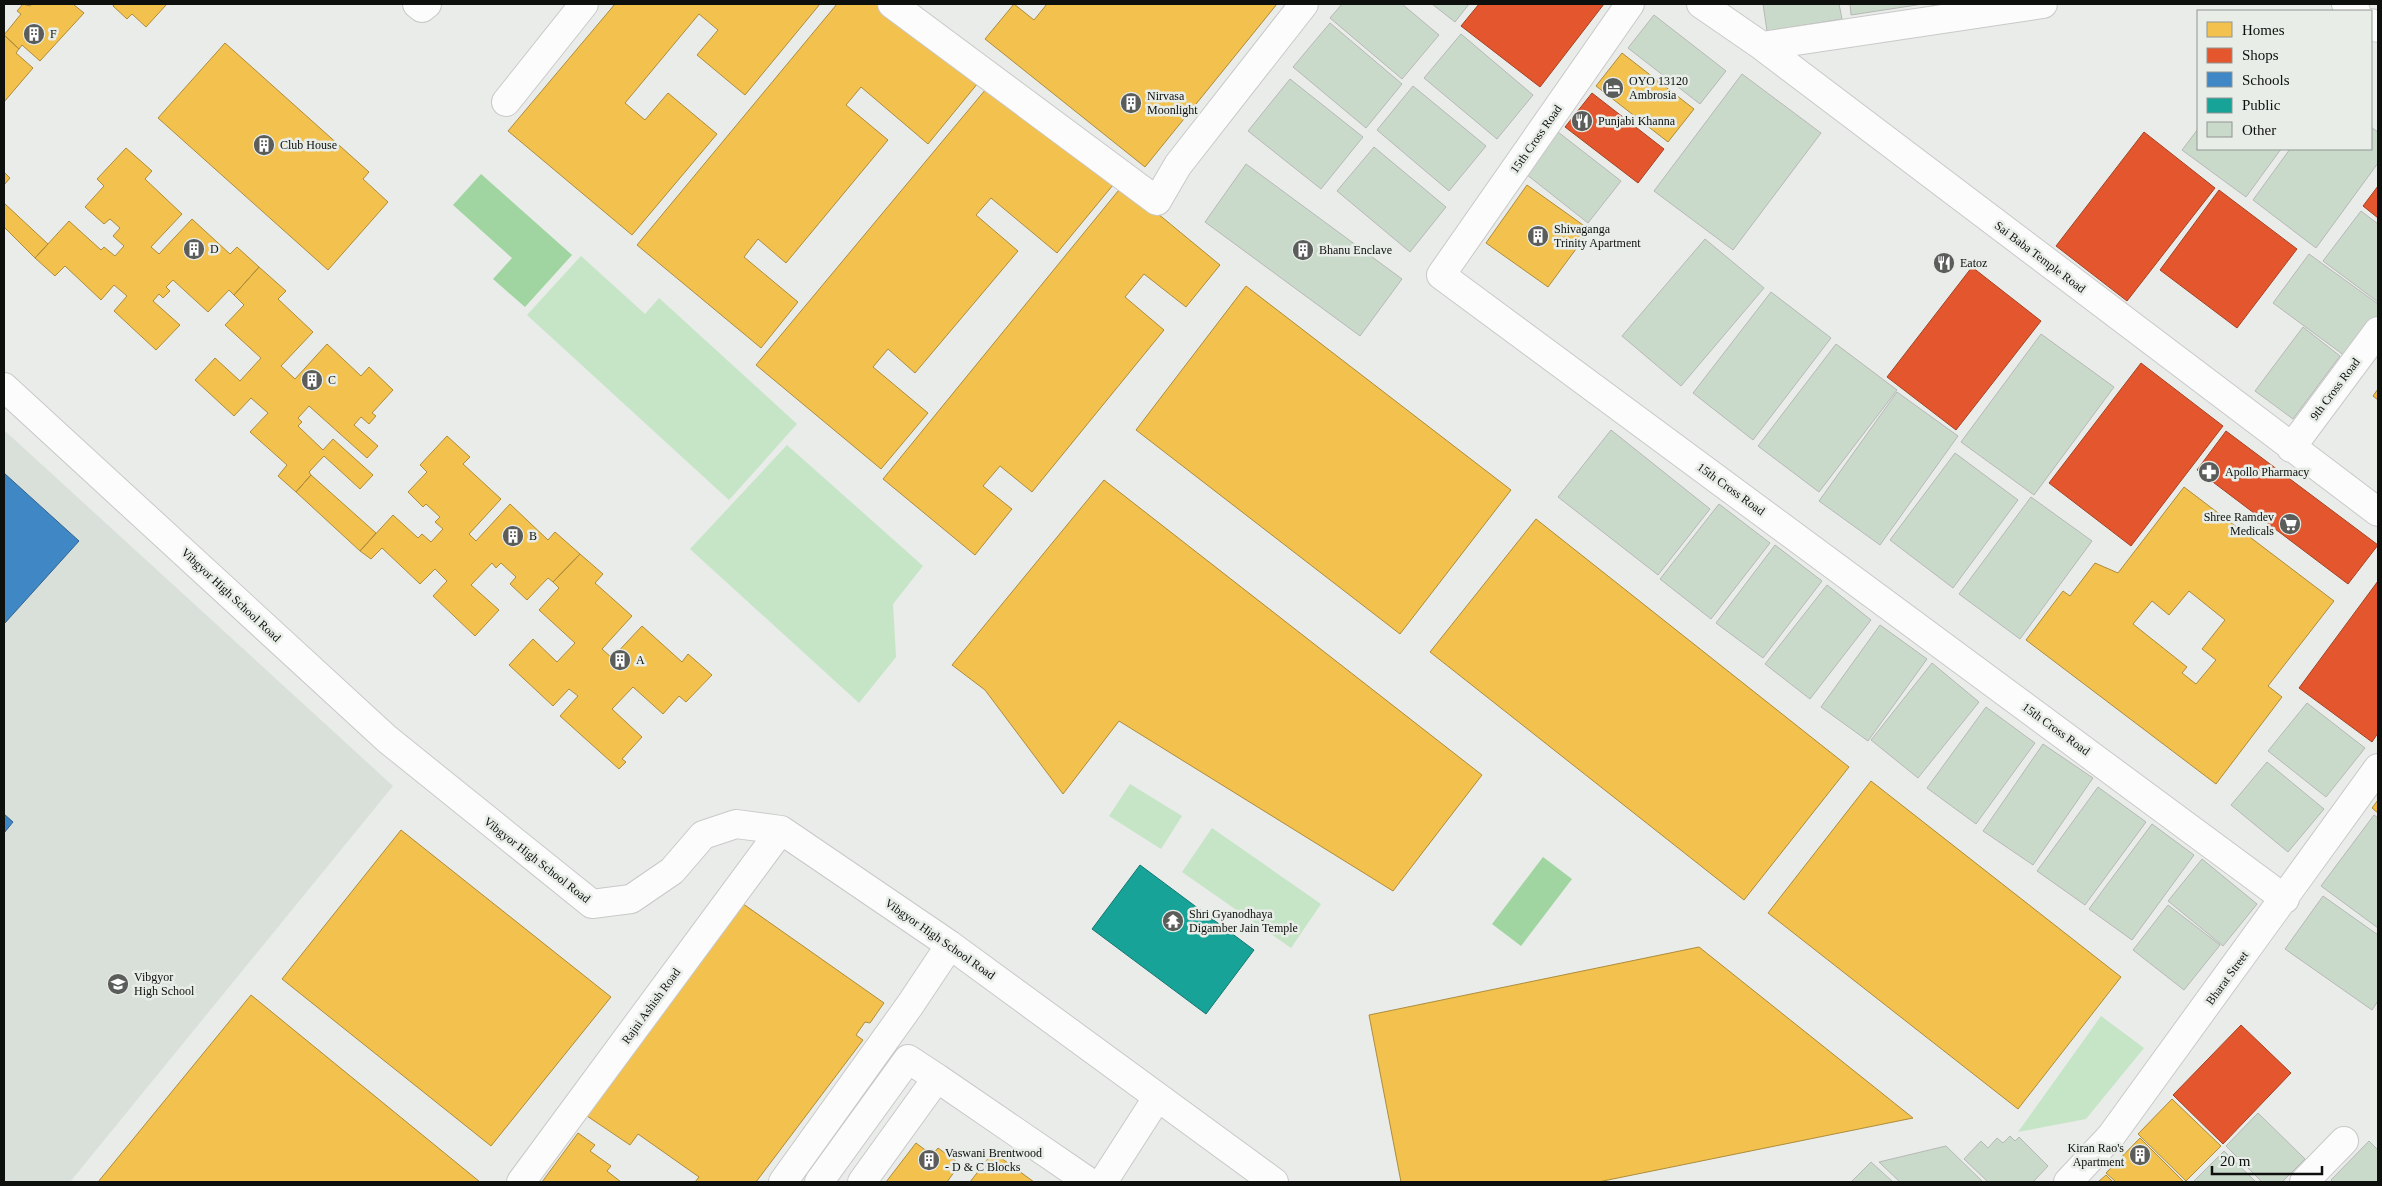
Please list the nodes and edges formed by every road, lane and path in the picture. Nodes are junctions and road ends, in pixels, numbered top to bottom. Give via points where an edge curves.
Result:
1 (417, 4) edge
2 (427, 4) edge
3 (584, 4) edge
4 (892, 4) edge
5 (1304, 4) edge
6 (1630, 4) edge
7 (1701, 4) edge
8 (2043, 4) edge
9 (1762, 46) junction
10 (506, 102) dead end
11 (2378, 331) edge
12 (4, 387) edge
13 (2291, 448) junction
14 (2378, 512) edge
15 (2378, 768) edge
16 (781, 830) junction
17 (2285, 899) junction
18 (950, 945) junction
19 (937, 1078) junction
20 (1157, 1098) junction
21 (2344, 1141) dead end
22 (521, 1182) edge
23 (783, 1182) edge
24 (819, 1182) edge
25 (862, 1182) edge
26 (1089, 1182) edge
27 (1103, 1182) edge
28 (1274, 1182) edge
29 (2068, 1182) edge
30 (2304, 1182) edge

1 - 2 street via 422,8
3 - 10 street
4 - 5 street via 1157,201 1178,165
6 - 17 street, 15th Cross Road via 1441,275
7 - 9 street, Sai Baba Temple Road
8 - 9 street
9 - 13 street, Sai Baba Temple Road
11 - 13 street, 9th Cross Road
12 - 16 street, Vibgyor High School Road via 387,739 592,904 631,899 672,871 703,835 736,824
13 - 14 street, Sai Baba Temple Road
15 - 17 street, Bharat Street
16 - 18 street, Vibgyor High School Road
16 - 22 street, Rajni Ashish Road
17 - 29 street, Bharat Street via 2111,1136
18 - 20 street, Vibgyor High School Road
18 - 23 street
19 - 24 street via 908,1059
19 - 25 street
19 - 26 street
20 - 27 street
20 - 28 street, Vibgyor High School Road
21 - 30 street

